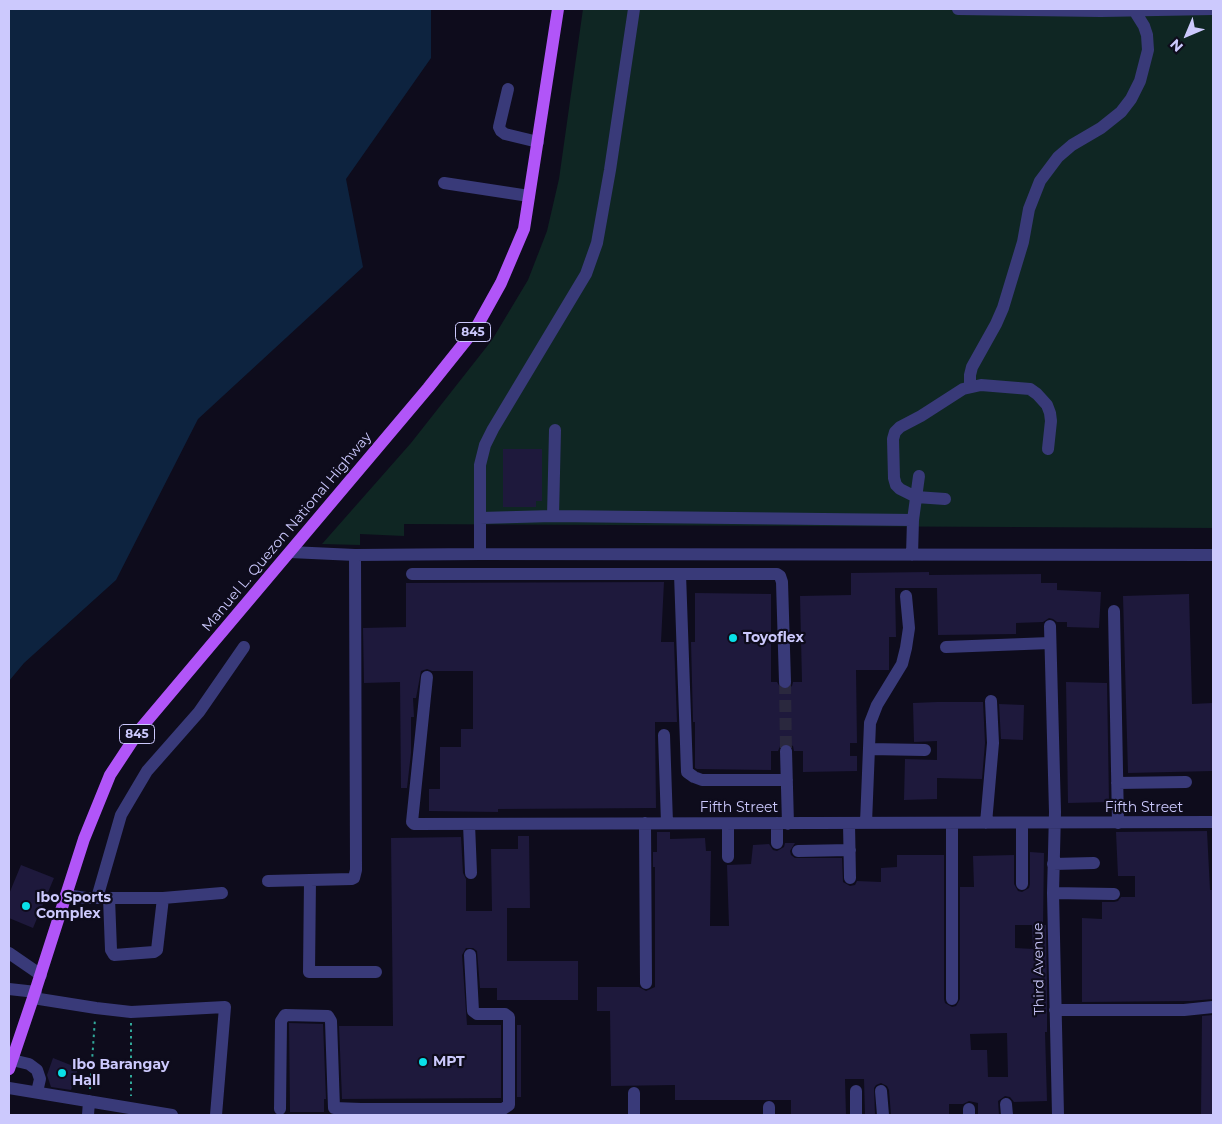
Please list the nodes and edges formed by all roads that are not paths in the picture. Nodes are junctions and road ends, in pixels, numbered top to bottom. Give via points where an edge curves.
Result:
1 (558, 9) edge
2 (634, 9) edge
3 (958, 9) edge
4 (1213, 9) edge
5 (1134, 10) junction
6 (508, 89) dead end
7 (538, 142) junction
8 (444, 183) dead end
9 (529, 196) junction
10 (970, 387) junction
11 (555, 430) dead end
12 (1048, 449) dead end
13 (919, 476) dead end
14 (916, 497) junction
15 (946, 499) dead end
16 (553, 516) junction
17 (480, 518) junction
18 (913, 520) junction
19 (290, 552) junction
20 (480, 554) junction
21 (1213, 554) edge
22 (355, 555) junction
23 (912, 555) junction
24 (412, 574) dead end
25 (680, 574) junction
26 (906, 596) dead end
27 (1114, 611) dead end
28 (1050, 626) dead end
29 (1050, 643) junction
30 (244, 647) dead end
31 (946, 647) dead end
32 (427, 677) dead end
33 (785, 682) tunnel mouth
34 (991, 701) dead end
35 (664, 735) dead end
36 (869, 749) junction
37 (925, 750) dead end
38 (786, 751) tunnel mouth
39 (787, 780) junction
40 (1186, 782) dead end
41 (1117, 783) junction
42 (1213, 822) edge
43 (645, 823) junction
44 (667, 823) junction
45 (782, 823) junction
46 (849, 823) junction
47 (866, 823) junction
48 (952, 823) junction
49 (986, 823) junction
50 (1022, 823) junction
51 (1054, 823) junction
52 (1118, 823) junction
53 (469, 824) junction
54 (728, 824) junction
55 (778, 843) dead end
56 (850, 850) junction
57 (798, 851) dead end
58 (728, 857) dead end
59 (1094, 863) dead end
60 (1053, 864) junction
61 (471, 873) dead end
62 (850, 878) dead end
63 (310, 880) junction
64 (268, 881) dead end
65 (1022, 884) dead end
66 (1053, 893) junction
67 (222, 894) dead end
68 (1114, 894) dead end
69 (66, 895) junction
70 (103, 898) junction
71 (163, 898) junction
72 (9, 953) edge
73 (470, 955) dead end
74 (376, 972) dead end
75 (41, 975) junction
76 (646, 983) dead end
77 (9, 989) edge
78 (35, 995) junction
79 (952, 999) dead end
80 (1213, 1007) edge
81 (1055, 1010) junction
82 (10, 1064) edge
83 (9, 1088) edge
84 (856, 1091) dead end
85 (881, 1091) dead end
86 (37, 1092) junction
87 (634, 1093) dead end
88 (89, 1101) junction
89 (280, 1109) dead end
90 (131, 1112) edge
91 (362, 1112) edge
92 (505, 1112) edge
93 (88, 1115) edge
94 (172, 1115) edge
95 (216, 1115) edge
96 (634, 1115) edge
97 (856, 1115) edge
98 (883, 1115) edge
99 (1058, 1115) edge

1 - 7 main road, Manuel L. Quezon National Highway / 845
2 - 17 street via 597,243 586,274 485,445 480,465
3 - 5 street
4 - 5 street
5 - 10 street via 1148,35 1148,50 1140,81 1121,112 1072,145 1040,181 1028,209 1023,242 1003,308 972,367
6 - 7 street via 499,127 501,131
7 - 9 main road, Manuel L. Quezon National Highway / 845
8 - 9 street
9 - 19 main road, Manuel L. Quezon National Highway / 845 via 524,229 501,283 476,328
10 - 12 street via 981,385 1030,390 1038,394 1050,413
10 - 14 street via 908,421 895,432 894,478 900,489
11 - 16 street
13 - 14 street
14 - 15 street
14 - 18 street
16 - 17 street
16 - 18 street
17 - 20 street
18 - 23 street
19 - 22 street
19 - 69 main road, Manuel L. Quezon National Highway / 845 via 141,728 110,775
20 - 22 street
20 - 23 street
21 - 23 street
22 - 63 street via 356,870 352,879
24 - 25 street
25 - 33 street via 774,573 780,576
25 - 39 street via 687,772 702,780
26 - 36 street via 909,628 906,648 902,664 870,723
27 - 41 street
28 - 29 street, Third Avenue
29 - 31 street
29 - 51 street, Third Avenue
30 - 70 street via 199,712 146,772 121,816
32 - 53 street, Fifth Street via 412,822
34 - 49 street via 993,743
35 - 44 street
36 - 37 street
36 - 47 street
38 - 39 street
39 - 45 street
40 - 41 street
41 - 52 street
42 - 52 street, Fifth Street
43 - 44 street, Fifth Street
43 - 53 street, Fifth Street
43 - 76 street
44 - 54 street, Fifth Street
45 - 46 street, Fifth Street
45 - 54 street, Fifth Street
45 - 55 street
46 - 47 street, Fifth Street
46 - 56 street
47 - 48 street, Fifth Street
48 - 49 street, Fifth Street
48 - 79 street
49 - 50 street, Fifth Street
50 - 51 street, Fifth Street
50 - 65 street
51 - 52 street, Fifth Street
51 - 60 street, Third Avenue
53 - 61 street
54 - 58 street
56 - 57 street
56 - 62 street
59 - 60 street
60 - 66 street, Third Avenue
63 - 64 street
63 - 74 street via 309,972
66 - 68 street
66 - 81 street, Third Avenue
67 - 71 street
69 - 70 street
69 - 75 main road, Manuel L. Quezon National Highway / 845
70 - 71 street
70 - 71 street via 110,950 114,955 158,950
72 - 75 street
73 - 92 street via 473,1011 509,1017 509,1105
75 - 78 main road, Manuel L. Quezon National Highway / 845
77 - 78 street
78 - 82 main road, Manuel L. Quezon National Highway / 845
78 - 95 street via 131,1012 225,1007
80 - 81 street
81 - 99 street, Third Avenue
82 - 86 street via 29,1064 36,1070 40,1079
83 - 86 street
84 - 97 street
85 - 98 street
86 - 88 street
87 - 96 street
88 - 90 street
88 - 93 street
89 - 91 street via 282,1021 285,1015 328,1016 331,1021 334,1108
90 - 94 street
91 - 92 street

